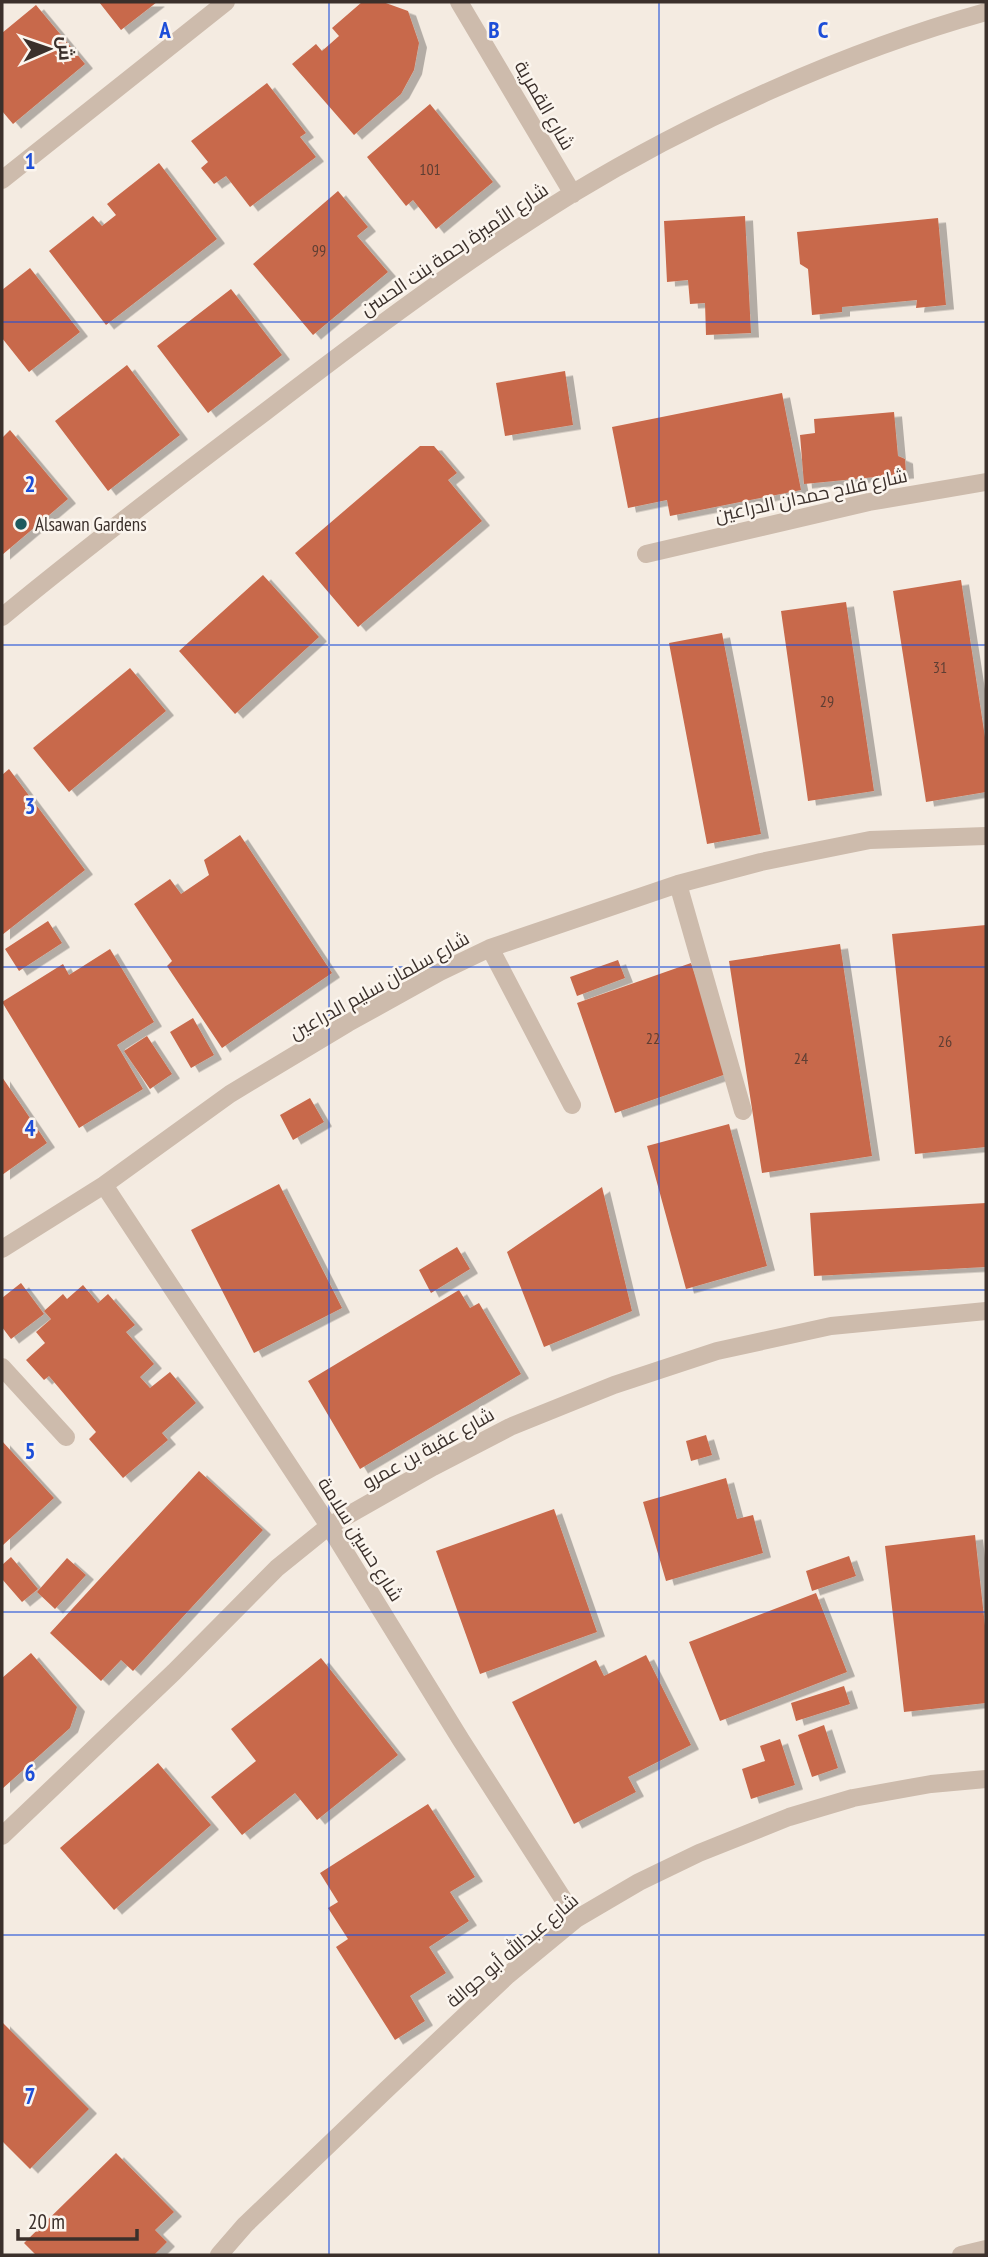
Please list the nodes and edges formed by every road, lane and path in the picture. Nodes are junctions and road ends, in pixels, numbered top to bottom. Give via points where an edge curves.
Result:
1 (226, 2) edge
2 (459, 2) edge
3 (986, 12) edge
4 (2, 180) edge
5 (573, 194) junction
6 (986, 482) edge
7 (646, 554) dead end
8 (2, 617) edge
9 (986, 836) edge
10 (678, 884) junction
11 (490, 948) junction
12 (572, 1105) dead end
13 (743, 1111) dead end
14 (104, 1185) junction
15 (2, 1249) edge
16 (986, 1311) edge
17 (2, 1367) edge
18 (66, 1437) dead end
19 (329, 1526) junction
20 (986, 1779) edge
21 (2, 1836) edge
22 (576, 1919) junction
23 (986, 2249) edge
24 (219, 2255) edge
25 (961, 2255) edge

1 - 4 street
2 - 5 street, شارع القمرية
3 - 5 street, شارع الأميرة رحمة بنت الحسن via 910,35 746,102
5 - 8 street, شارع الأميرة رحمة بنت الحسن via 376,327
6 - 7 street, شارع فلاح حمدان الدراعين via 869,502
9 - 10 street, شارع سلمان سليم الدراعين via 870,840
10 - 11 street, شارع سلمان سليم الدراعين
10 - 13 street
11 - 12 street
11 - 14 street, شارع سلمان سليم الدراعين via 348,1023 242,1087
14 - 15 street, شارع سلمان سليم الدراعين
14 - 19 street, شارع حسين سلامة
16 - 19 street, شارع عقبة بن عمرو via 831,1326 717,1351 640,1376 510,1427
17 - 18 street
19 - 21 street, شارع عقبة بن عمرو via 277,1569
19 - 22 street, شارع حسين سلامة
20 - 22 street, شارع عبدالله أبو حوالة via 853,1798 789,1817 699,1853
22 - 24 street, شارع عبدالله أبو حوالة via 508,1975
23 - 25 street

